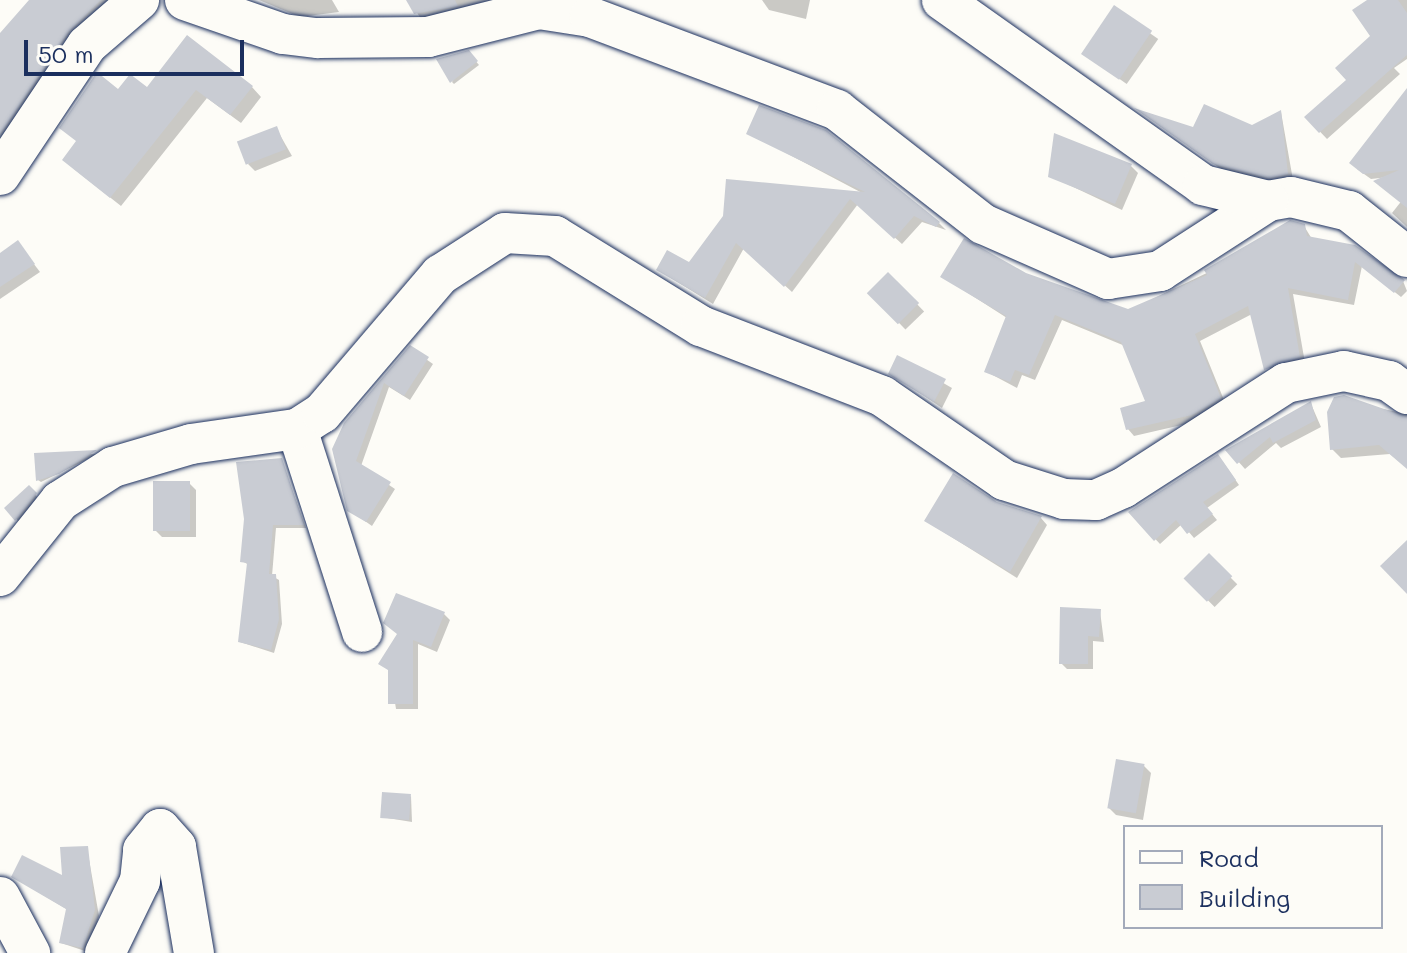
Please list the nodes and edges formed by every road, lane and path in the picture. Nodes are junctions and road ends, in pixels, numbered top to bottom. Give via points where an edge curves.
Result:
1 (139, 0) edge
2 (185, 0) edge
3 (942, 0) edge
4 (540, 5) edge
5 (0, 175) edge
6 (1268, 201) junction
7 (1407, 257) edge
8 (1407, 394) edge
9 (297, 429) junction
10 (0, 576) edge
11 (362, 632) dead end
12 (0, 897) edge
13 (30, 953) edge
14 (105, 953) edge
15 (194, 953) edge

1 - 5 street via 87,45
2 - 4 street via 283,34 318,38 428,37
3 - 6 street via 1203,185
4 - 6 street via 617,25 837,110 983,224 1089,274 1142,279
6 - 7 street via 1291,197 1349,211
8 - 9 street via 1389,381 1344,371 1286,383 1123,488 1096,500 1064,499 1004,480 882,396 720,335 555,236 528,230 464,254 355,378
9 - 10 street via 191,444 113,467 60,501
9 - 11 street
12 - 13 street
14 - 15 street via 140,881 143,850 160,829 176,847

